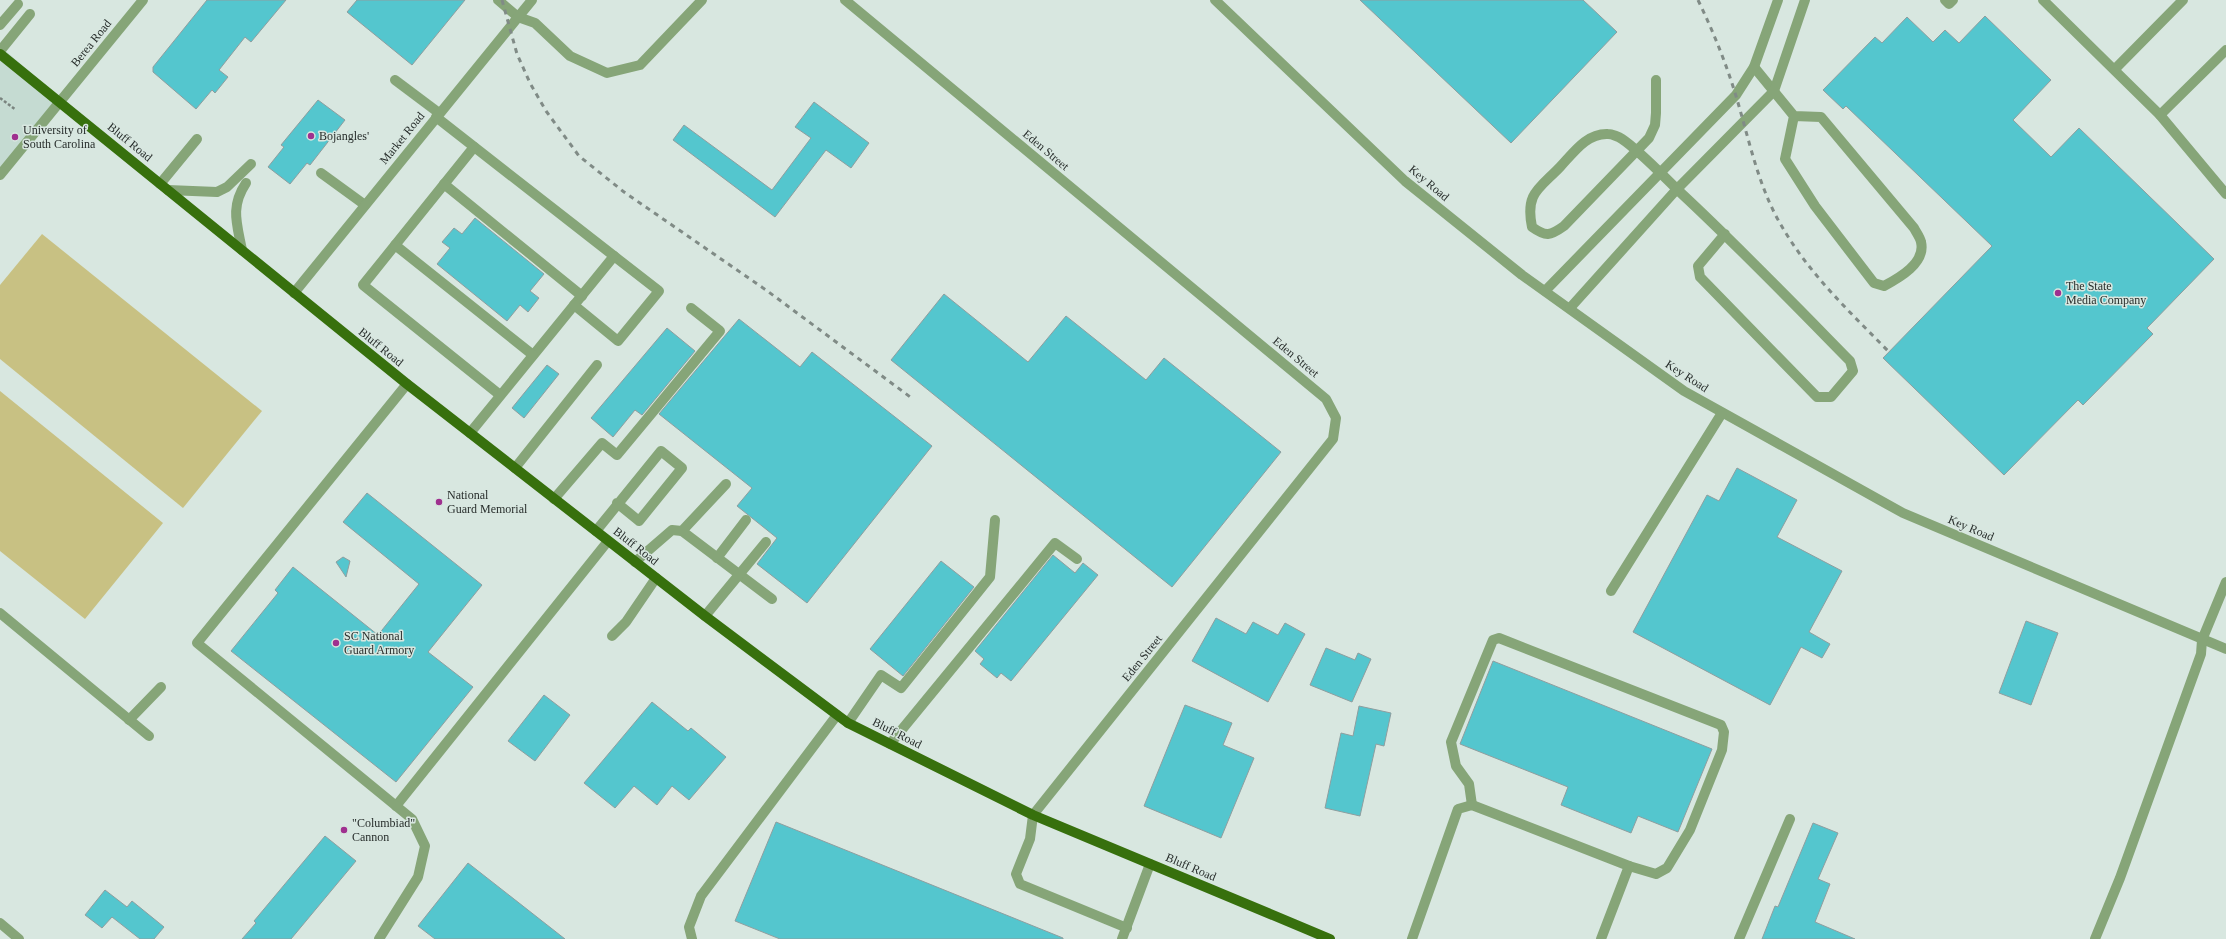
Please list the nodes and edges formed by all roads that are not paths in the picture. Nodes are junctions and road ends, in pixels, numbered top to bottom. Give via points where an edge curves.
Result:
1 (143, 0) edge
2 (498, 0) edge
3 (532, 0) edge
4 (702, 0) edge
5 (845, 0) edge
6 (1215, 0) edge
7 (1778, 0) edge
8 (1805, 0) edge
9 (1945, 0) edge
10 (1953, 0) edge
11 (2044, 0) edge
12 (2182, 0) edge
13 (18, 4) dead end
14 (30, 14) dead end
15 (518, 17) junction
16 (0, 25) edge
17 (2226, 50) edge
18 (0, 51) edge
19 (0, 54) edge
20 (1754, 67) junction
21 (2115, 69) junction
22 (395, 80) dead end
23 (1656, 80) dead end
24 (1774, 91) junction
25 (60, 102) junction
26 (438, 115) junction
27 (2160, 115) junction
28 (1794, 116) junction
29 (197, 139) dead end
30 (474, 147) junction
31 (1635, 151) junction
32 (251, 164) dead end
33 (321, 173) dead end
34 (1659, 173) junction
35 (0, 175) edge
36 (246, 183) dead end
37 (444, 184) junction
38 (164, 187) junction
39 (1677, 190) junction
40 (2226, 194) edge
41 (365, 205) junction
42 (1725, 234) junction
43 (395, 245) junction
44 (242, 250) junction
45 (614, 256) junction
46 (1545, 291) junction
47 (294, 293) junction
48 (582, 296) junction
49 (574, 305) junction
50 (691, 308) dead end
51 (1570, 308) junction
52 (533, 355) junction
53 (597, 365) dead end
54 (407, 384) junction
55 (500, 395) junction
56 (1722, 413) junction
57 (470, 433) junction
58 (515, 468) junction
59 (726, 484) dead end
60 (554, 499) junction
61 (617, 503) junction
62 (746, 520) dead end
63 (995, 520) dead end
64 (596, 531) junction
65 (682, 531) junction
66 (608, 541) junction
67 (766, 542) dead end
68 (717, 558) junction
69 (1077, 559) dead end
70 (635, 562) junction
71 (739, 574) junction
72 (656, 578) junction
73 (2226, 582) edge
74 (1611, 591) dead end
75 (772, 599) dead end
76 (0, 613) edge
77 (704, 616) junction
78 (612, 636) dead end
79 (2202, 640) junction
80 (2226, 649) edge
81 (161, 687) dead end
82 (837, 715) junction
83 (129, 720) junction
84 (848, 723) junction
85 (149, 736) dead end
86 (890, 744) junction
87 (1472, 805) junction
88 (396, 806) junction
89 (1034, 815) junction
90 (1790, 819) dead end
91 (1150, 864) junction
92 (1629, 866) junction
93 (0, 923) edge
94 (1127, 928) junction
95 (19, 939) edge
96 (379, 939) edge
97 (692, 939) edge
98 (1122, 939) edge
99 (1330, 939) edge
100 (1412, 939) edge
101 (1601, 939) edge
102 (1739, 939) edge
103 (2095, 939) edge

1 - 25 street, Berea Road
2 - 15 street
3 - 15 street, Market Road
4 - 15 street via 640,65 607,73 570,56 535,23
5 - 89 street, Eden Street via 1326,399 1336,418 1334,438
6 - 46 street, Key Road via 1405,181
7 - 20 street
8 - 24 street
9 - 10 street via 1949,4
11 - 21 street
12 - 21 street
13 - 16 street
14 - 18 street
15 - 26 street, Market Road
17 - 27 street
19 - 25 main road, Bluff Road
20 - 24 street
20 - 34 street via 1736,95
21 - 27 street
22 - 26 street
23 - 31 street via 1655,125 1649,138
24 - 28 street
24 - 39 street
25 - 35 street, Berea Road
25 - 38 main road, Bluff Road
26 - 30 street
26 - 41 street, Market Road
27 - 40 street
28 - 28 street via 1821,117 1914,228 1921,243 1919,258 1902,276 1884,286 1874,282 1815,206 1785,158
29 - 38 street
30 - 37 street
30 - 45 street
31 - 31 street via 1622,139 1610,133 1594,135 1582,144 1532,197 1529,210 1532,227 1541,233 1552,234 1564,226
31 - 34 street
32 - 38 street via 222,191 211,193
33 - 41 street
34 - 39 street
34 - 46 street
36 - 44 street via 238,194 235,207
37 - 43 street
37 - 48 street
38 - 44 main road, Bluff Road
39 - 42 street
39 - 51 street
41 - 47 street, Market Road
42 - 42 street via 1850,361 1853,371 1831,397 1817,397 1700,277 1698,266
43 - 52 street
43 - 55 street via 363,285
44 - 47 main road, Bluff Road
45 - 48 street
45 - 49 street via 658,291 618,341
46 - 51 street, Key Road
47 - 54 main road, Bluff Road
48 - 49 street
49 - 52 street
50 - 60 street via 720,331 617,454 602,443
51 - 56 street, Key Road via 1684,391
52 - 55 street
53 - 58 street
54 - 57 main road, Bluff Road
54 - 88 street via 198,643
55 - 57 street
56 - 74 street
56 - 79 street, Key Road via 1903,513
57 - 58 main road, Bluff Road
58 - 60 main road, Bluff Road
59 - 65 street
60 - 64 main road, Bluff Road
61 - 61 street via 661,451 682,468 639,520
61 - 64 street
62 - 68 street
63 - 84 street via 990,577 901,688 881,675
64 - 66 main road, Bluff Road
65 - 68 street
65 - 70 street via 672,530
66 - 70 main road, Bluff Road
66 - 88 street
67 - 71 street
68 - 71 street
69 - 86 street via 1055,543
70 - 72 main road, Bluff Road
71 - 75 street
71 - 77 street
72 - 77 main road, Bluff Road
72 - 78 street via 626,622
73 - 79 street
76 - 83 street
77 - 82 main road, Bluff Road
79 - 80 street, Key Road
79 - 103 street via 2201,654 2120,878
81 - 83 street
82 - 84 main road, Bluff Road
82 - 97 street via 701,896 689,927
83 - 85 street
84 - 86 main road, Bluff Road
86 - 89 main road, Bluff Road
87 - 92 street
87 - 92 street via 1469,784 1456,766 1451,742 1493,640 1499,638 1721,725 1724,732 1722,750 1690,830 1667,868 1656,874
87 - 100 street via 1458,809
88 - 96 street via 412,819 425,846 418,877
89 - 91 main road, Bluff Road
89 - 94 street via 1030,839 1016,874 1020,884
90 - 102 street
91 - 94 street
91 - 99 main road, Bluff Road
92 - 101 street
93 - 95 street
94 - 98 street

